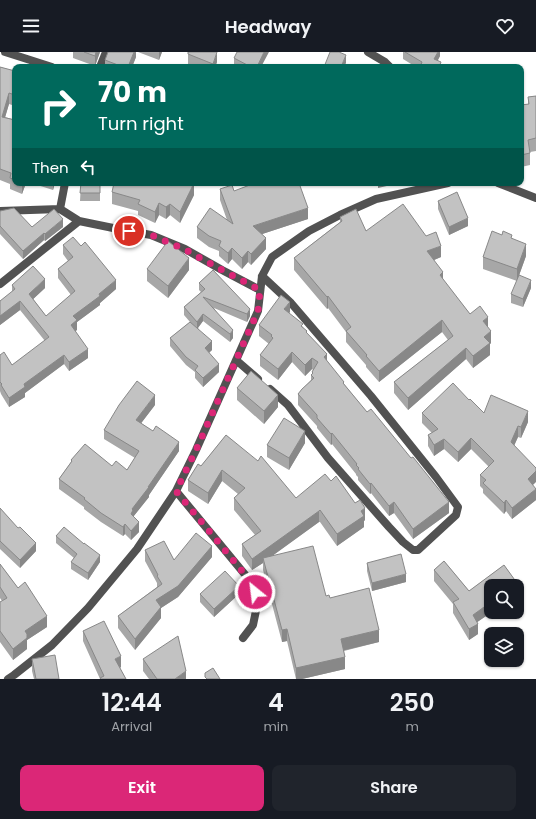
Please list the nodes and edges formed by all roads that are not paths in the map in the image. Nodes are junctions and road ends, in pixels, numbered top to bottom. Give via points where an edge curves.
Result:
1 (5, 52) edge
2 (106, 52) edge
3 (368, 52) edge
4 (43, 64) edge
5 (101, 64) edge
6 (387, 64) edge
7 (64, 186) edge
8 (435, 186) edge
9 (506, 186) edge
10 (536, 198) edge
11 (60, 209) junction
12 (0, 210) edge
13 (79, 221) junction
14 (262, 276) junction
15 (0, 284) edge
16 (260, 290) junction
17 (236, 360) junction
18 (176, 491) junction
19 (243, 638) dead end
20 (8, 679) edge

1 - 4 street
2 - 5 street
3 - 6 street
7 - 11 street
8 - 14 street via 376,200 309,231 272,257
9 - 10 street
11 - 12 street
11 - 13 street
13 - 15 street
13 - 16 street via 151,235 184,249
14 - 16 street
14 - 17 street via 291,303 436,477 458,507 456,515 418,550 413,550 389,527 328,458 288,405
16 - 17 street via 258,311
17 - 18 street
18 - 19 street via 252,583 258,601 253,625
18 - 20 street via 137,549 88,608 52,645

